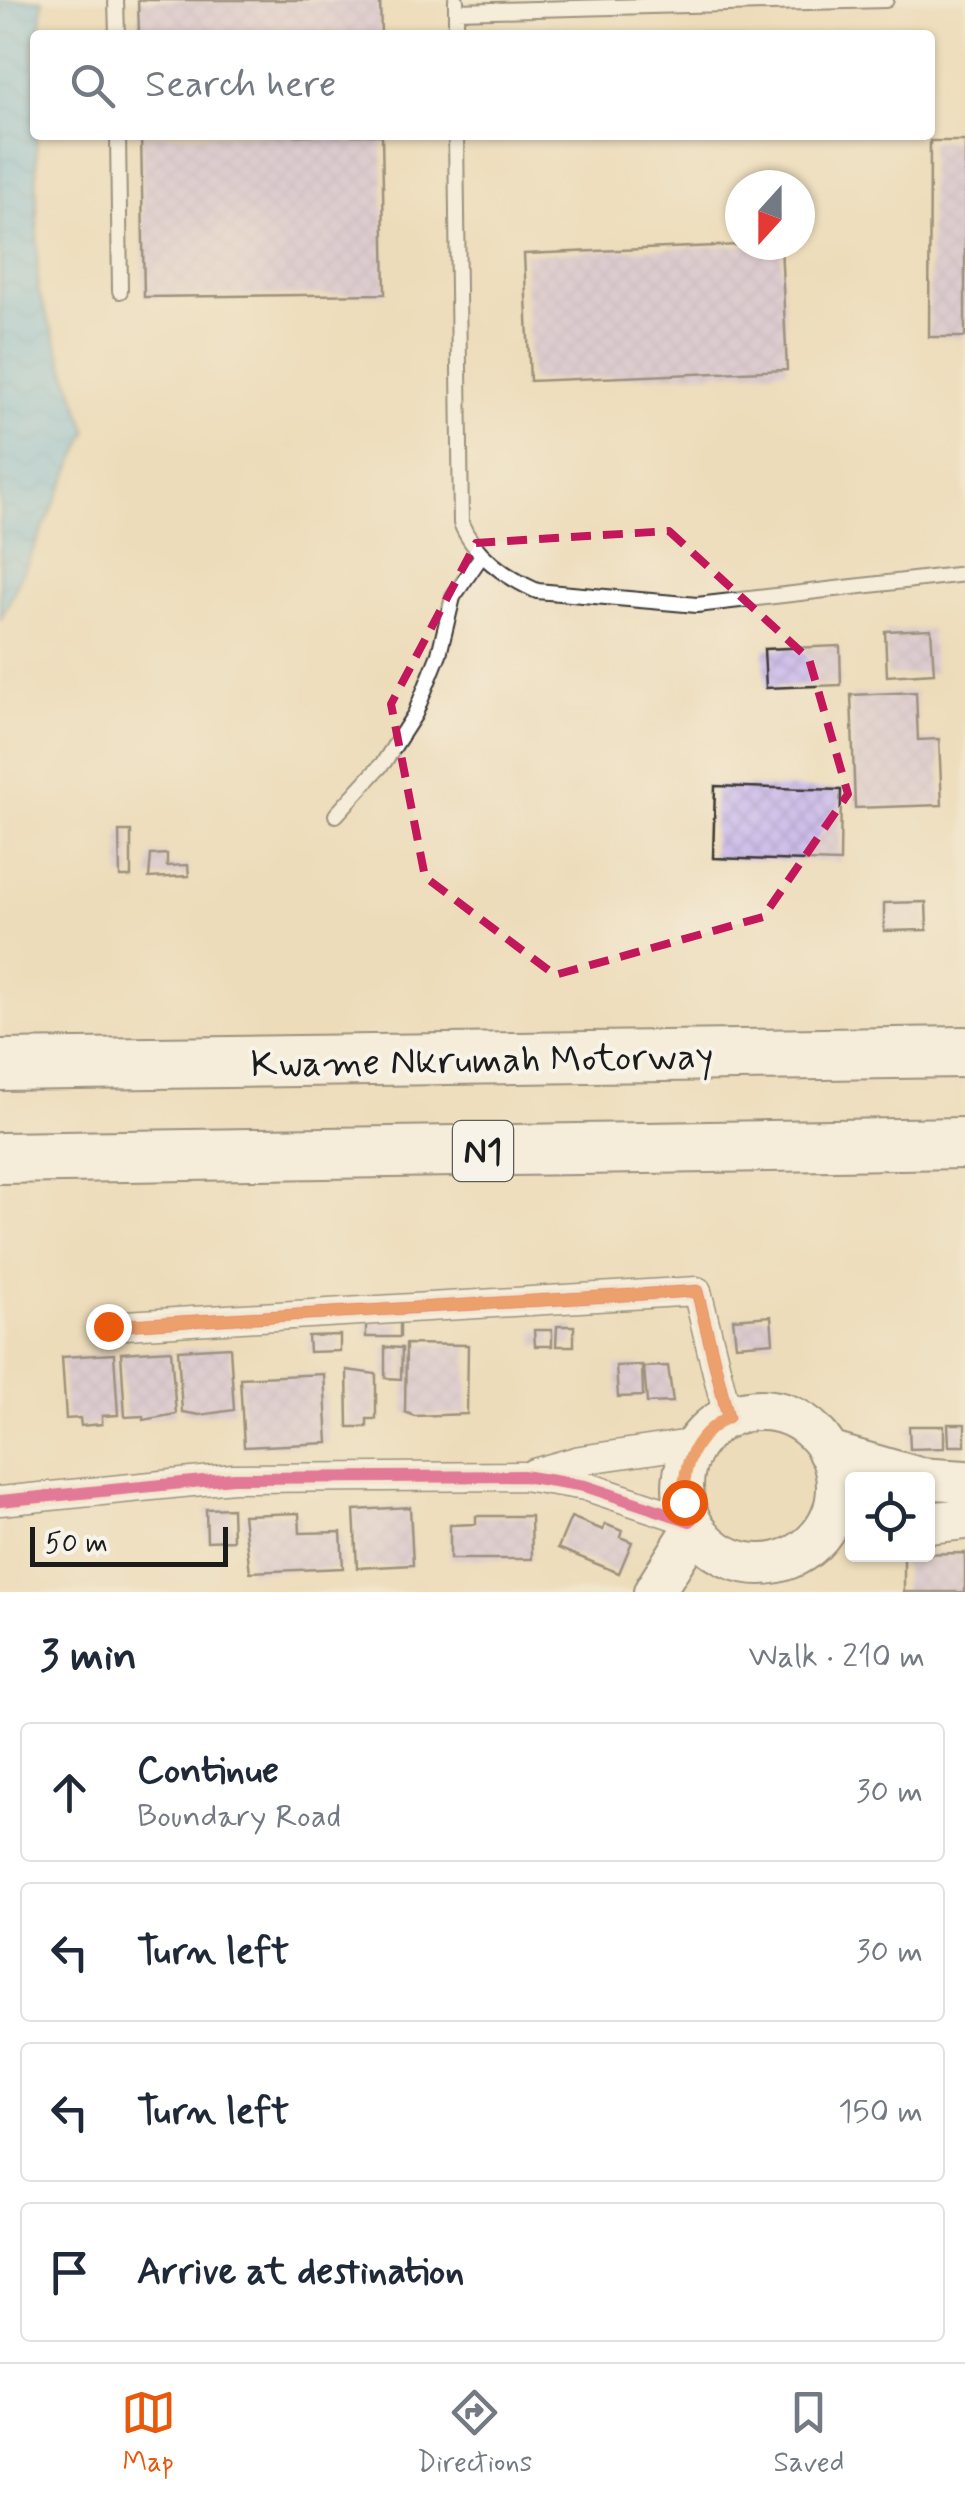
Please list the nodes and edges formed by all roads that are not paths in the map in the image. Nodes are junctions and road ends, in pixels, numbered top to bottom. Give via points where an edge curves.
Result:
1 (116, 0) edge
2 (886, 0) edge
3 (689, 2) edge
4 (642, 3) edge
5 (456, 6) edge
6 (117, 30) edge
7 (118, 140) edge
8 (456, 140) edge
9 (120, 291) dead end
10 (482, 555) junction
11 (965, 574) edge
12 (336, 815) dead end
13 (965, 1052) edge
14 (0, 1066) edge
15 (965, 1143) edge
16 (0, 1158) edge
17 (108, 1326) dead end
18 (728, 1417) junction
19 (696, 1443) junction
20 (828, 1452) junction
21 (523, 1476) junction
22 (965, 1481) edge
23 (0, 1501) edge
24 (965, 1519) edge
25 (935, 1522) edge
26 (692, 1525) junction
27 (838, 1530) edge
28 (764, 1564) junction
29 (654, 1592) edge
30 (735, 1592) edge

1 - 6 lane
2 - 3 lane
3 - 4 lane
4 - 5 lane
7 - 9 lane
8 - 10 lane via 461,523
10 - 11 lane via 537,591 697,605
10 - 12 lane via 452,598 440,654 416,714
13 - 14 highway, Kwame Nkrumah Motorway
15 - 16 highway, N1
17 - 18 street via 697,1291
18 - 19 main road
18 - 20 main road via 760,1410 793,1418
19 - 21 street via 580,1460
19 - 26 main road via 683,1481
20 - 22 main road via 919,1478
20 - 27 main road via 837,1484 831,1518
21 - 23 street via 233,1478
21 - 26 street via 585,1486
24 - 25 main road
26 - 28 main road via 724,1556
26 - 29 main road
27 - 28 main road via 797,1555
28 - 30 main road

